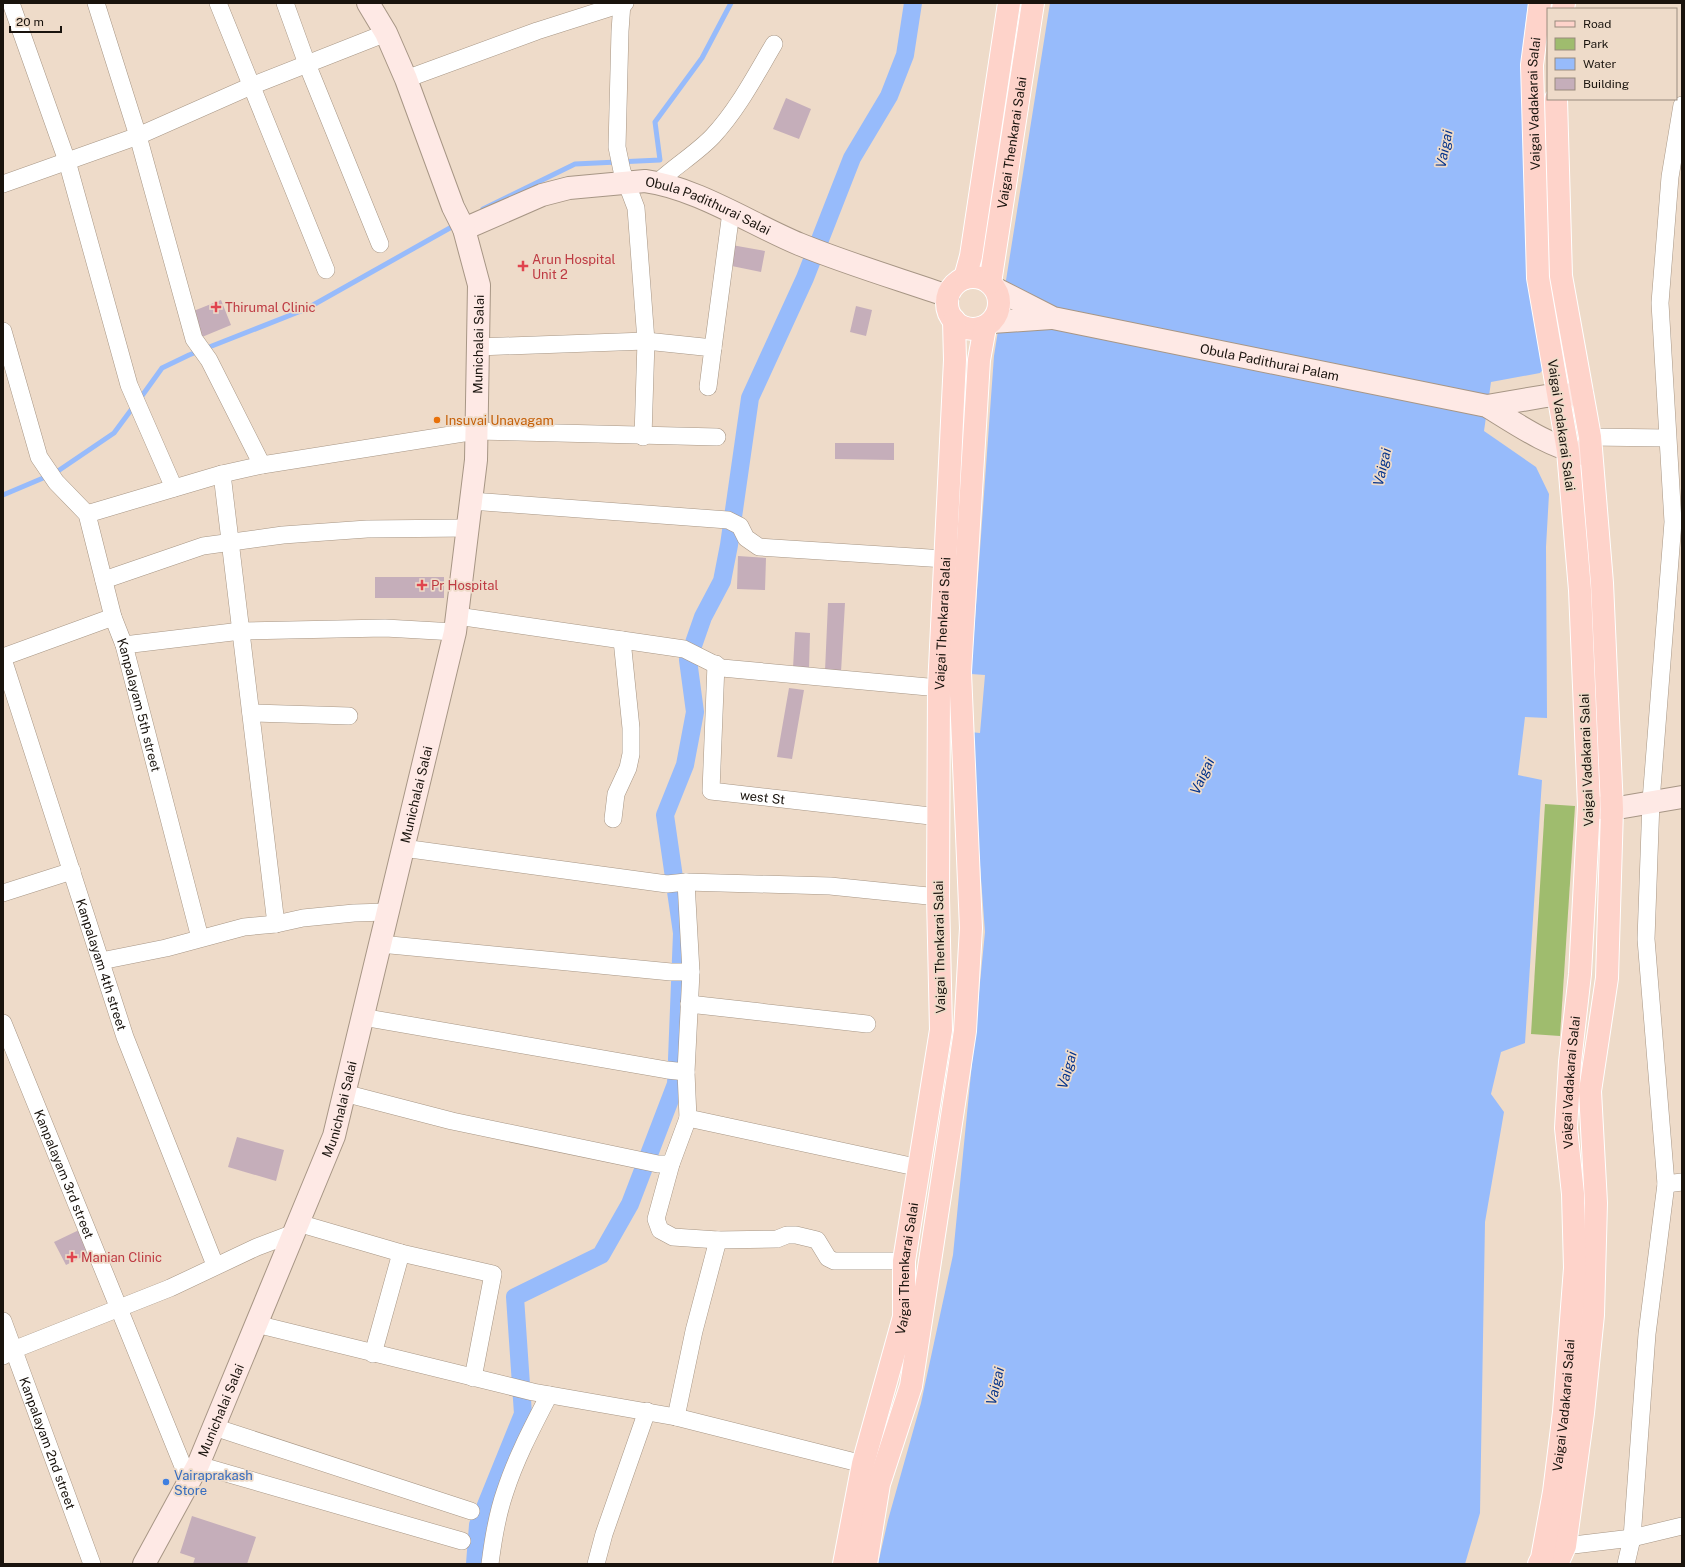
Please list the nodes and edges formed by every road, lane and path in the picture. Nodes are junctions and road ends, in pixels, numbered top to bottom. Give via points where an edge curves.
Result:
1 (11, 3) edge
2 (96, 3) edge
3 (218, 3) edge
4 (285, 3) edge
5 (368, 3) edge
6 (623, 3) edge
7 (1010, 3) edge
8 (1033, 3) edge
9 (1540, 3) edge
10 (386, 33) junction
11 (774, 44) dead end
12 (307, 64) junction
13 (406, 80) junction
14 (251, 86) junction
15 (1556, 100) edge
16 (1682, 106) edge
17 (138, 136) junction
18 (67, 161) junction
19 (624, 177) junction
20 (657, 183) junction
21 (3, 184) edge
22 (731, 212) junction
23 (464, 229) junction
24 (380, 244) dead end
25 (326, 270) dead end
26 (965, 278) junction
27 (993, 286) junction
28 (948, 296) junction
29 (1053, 318) junction
30 (954, 320) junction
31 (988, 324) junction
32 (3, 331) edge
33 (646, 341) junction
34 (478, 346) junction
35 (713, 348) junction
36 (708, 387) dead end
37 (1582, 394) junction
38 (1553, 396) junction
39 (1487, 406) junction
40 (476, 431) junction
41 (643, 437) junction
42 (717, 437) dead end
43 (1667, 438) junction
44 (1591, 446) junction
45 (1568, 451) junction
46 (262, 465) junction
47 (222, 474) junction
48 (174, 488) junction
49 (471, 501) junction
50 (87, 514) junction
51 (468, 528) junction
52 (229, 543) junction
53 (945, 559) junction
54 (104, 580) junction
55 (113, 617) junction
56 (456, 624) junction
57 (241, 631) junction
58 (622, 640) junction
59 (124, 645) junction
60 (3, 658) edge
61 (716, 664) junction
62 (939, 688) junction
63 (251, 713) junction
64 (349, 716) dead end
65 (1682, 797) edge
66 (1651, 801) junction
67 (1589, 806) junction
68 (1612, 809) junction
69 (939, 817) junction
70 (613, 819) dead end
71 (403, 848) junction
72 (72, 872) junction
73 (686, 882) junction
74 (3, 893) edge
75 (938, 897) junction
76 (387, 912) junction
77 (276, 924) junction
78 (200, 938) junction
79 (380, 944) junction
80 (101, 961) junction
81 (691, 972) junction
82 (689, 1004) junction
83 (362, 1017) junction
84 (3, 1023) edge
85 (867, 1024) dead end
86 (686, 1072) junction
87 (344, 1093) junction
88 (688, 1118) junction
89 (664, 1164) junction
90 (920, 1168) junction
91 (1674, 1183) edge
92 (296, 1228) junction
93 (718, 1240) junction
94 (401, 1253) junction
95 (904, 1261) junction
96 (215, 1265) junction
97 (120, 1308) junction
98 (3, 1322) edge
99 (256, 1324) junction
100 (8, 1353) edge
101 (373, 1354) junction
102 (473, 1378) junction
103 (541, 1393) junction
104 (647, 1411) junction
105 (676, 1417) junction
106 (214, 1427) junction
107 (862, 1464) junction
108 (194, 1473) junction
109 (471, 1511) dead end
110 (1682, 1526) edge
111 (1632, 1538) junction
112 (462, 1541) dead end
113 (1561, 1555) edge
114 (92, 1564) edge
115 (144, 1564) edge
116 (490, 1564) edge
117 (596, 1564) edge
118 (844, 1564) edge
119 (866, 1564) edge
120 (1539, 1564) edge
121 (1626, 1564) edge

1 - 18 street
2 - 17 street
3 - 14 street
4 - 12 street
5 - 10 main road, Munichalai Salai
6 - 13 street via 537,31
6 - 19 street via 617,147
7 - 26 main road, Vaigai Thenkarai Salai via 971,256
8 - 27 main road, Vaigai Thenkarai Salai
9 - 38 main road, Vaigai Vadakarai Salai via 1532,65 1538,278
10 - 12 street
10 - 13 main road, Munichalai Salai
11 - 20 street via 730,116 712,137
12 - 14 street
12 - 24 street
13 - 23 main road, Munichalai Salai via 453,207
14 - 17 street
14 - 25 street
15 - 37 main road, Vaigai Vadakarai Salai via 1561,276
16 - 43 street via 1670,177 1660,303
17 - 18 street
17 - 46 street via 194,338 209,360
18 - 21 street
18 - 48 street via 129,385
19 - 20 main road, Obula Padithurai Salai
19 - 23 main road, Obula Padithurai Salai via 542,195
19 - 33 street via 636,208
20 - 22 main road, Obula Padithurai Salai via 690,193
22 - 28 main road, Obula Padithurai Salai via 799,244
22 - 35 street
23 - 34 main road, Munichalai Salai via 479,285
26 - 27 main road via 978,278
26 - 28 main road via 958,282
27 - 29 main road, Obula Padithurai Palam
27 - 31 main road via 999,298 999,307
28 - 30 main road via 949,313
29 - 31 main road, Obula Padithurai Palam
29 - 39 main road, Obula Padithurai Palam
30 - 31 main road via 968,329
30 - 53 main road, Vaigai Thenkarai Salai via 956,360
31 - 119 main road, Vaigai Thenkarai Salai via 979,360 960,672 971,928 965,1031 911,1386 879,1484
32 - 50 street, Kanpalayam 5th street via 39,457 56,482
33 - 34 street
33 - 35 street
33 - 41 street
34 - 40 main road, Munichalai Salai
35 - 36 street
37 - 38 main road, Obula Padithurai Palam
37 - 44 main road, Vaigai Vadakarai Salai
38 - 39 main road, Obula Padithurai Palam
38 - 45 main road, Vaigai Vadakarai Salai
39 - 45 main road, Obula Padithurai Palam via 1539,438
40 - 41 street
40 - 46 street
40 - 49 main road, Munichalai Salai via 476,460
41 - 42 street
43 - 44 street
43 - 66 street via 1673,522
44 - 45 main road, Obula Padithurai Palam
44 - 68 main road, Vaigai Vadakarai Salai via 1602,583
45 - 67 main road, Vaigai Vadakarai Salai via 1580,590
46 - 47 street
47 - 48 street
47 - 52 street
48 - 50 street
49 - 51 main road, Munichalai Salai
49 - 53 street via 734,523 746,538 759,547
50 - 54 street, Kanpalayam 5th street
51 - 52 street via 367,529 283,535
51 - 56 main road, Munichalai Salai
52 - 54 street via 203,546
52 - 57 street
53 - 62 main road, Vaigai Thenkarai Salai
54 - 55 street, Kanpalayam 5th street
55 - 59 street, Kanpalayam 5th street
55 - 60 street
56 - 57 street
56 - 58 street
56 - 71 main road, Munichalai Salai
57 - 59 street
57 - 63 street
58 - 61 street via 684,649
58 - 70 street via 631,728 631,754 628,768 616,794
59 - 78 street, Kanpalayam 5th street
60 - 72 street, Kanpalayam 4th street
61 - 62 street via 722,668
61 - 69 street, west St via 711,791
62 - 69 main road, Vaigai Thenkarai Salai
63 - 64 street
63 - 77 street
65 - 66 main road
66 - 68 main road
66 - 91 street via 1646,939
67 - 68 main road
67 - 120 main road, Vaigai Vadakarai Salai via 1580,974 1566,1128 1573,1194 1575,1268 1564,1412 1554,1492
68 - 113 main road, Vaigai Vadakarai Salai via 1607,978 1590,1091 1596,1203 1592,1315 1583,1413
69 - 75 main road, Vaigai Thenkarai Salai
71 - 73 street via 666,884
71 - 76 main road, Munichalai Salai
72 - 74 street
72 - 80 street, Kanpalayam 4th street
73 - 75 street via 830,886
73 - 81 street
75 - 90 main road, Vaigai Thenkarai Salai via 941,1030
76 - 77 street via 303,918
76 - 79 main road, Munichalai Salai
77 - 78 street via 244,927
78 - 80 street via 125,958
79 - 81 street
79 - 83 main road, Munichalai Salai
80 - 96 street, Kanpalayam 4th street via 125,1037
81 - 82 street
82 - 85 street
82 - 86 street
83 - 86 street
83 - 87 main road, Munichalai Salai
84 - 97 street, Kanpalayam 3rd street
86 - 88 street
87 - 89 street via 452,1121
87 - 92 main road, Munichalai Salai via 334,1136
88 - 89 street
88 - 90 street
89 - 93 street via 656,1219 660,1230 673,1237
90 - 95 main road, Vaigai Thenkarai Salai
91 - 111 street via 1648,1334
92 - 94 street
92 - 96 street
92 - 99 main road, Munichalai Salai
93 - 95 street via 777,1239 786,1235 796,1235 817,1240 828,1258 834,1261
93 - 105 street via 694,1331
94 - 101 street
94 - 102 street via 492,1274
95 - 107 main road, Vaigai Thenkarai Salai via 904,1317
96 - 97 street via 170,1288
97 - 100 street
97 - 108 street, Kanpalayam 3rd street
98 - 100 street, Kanpalayam 2nd street
99 - 101 street
99 - 106 main road, Munichalai Salai
100 - 114 street, Kanpalayam 2nd street
101 - 102 street
102 - 103 street
103 - 104 street
103 - 116 street via 504,1492 494,1531
104 - 105 street
104 - 117 street
105 - 107 street
106 - 108 main road, Munichalai Salai
106 - 109 street
107 - 118 main road, Vaigai Thenkarai Salai
108 - 112 street
108 - 115 main road, Munichalai Salai
110 - 111 street
111 - 113 street
111 - 121 street

